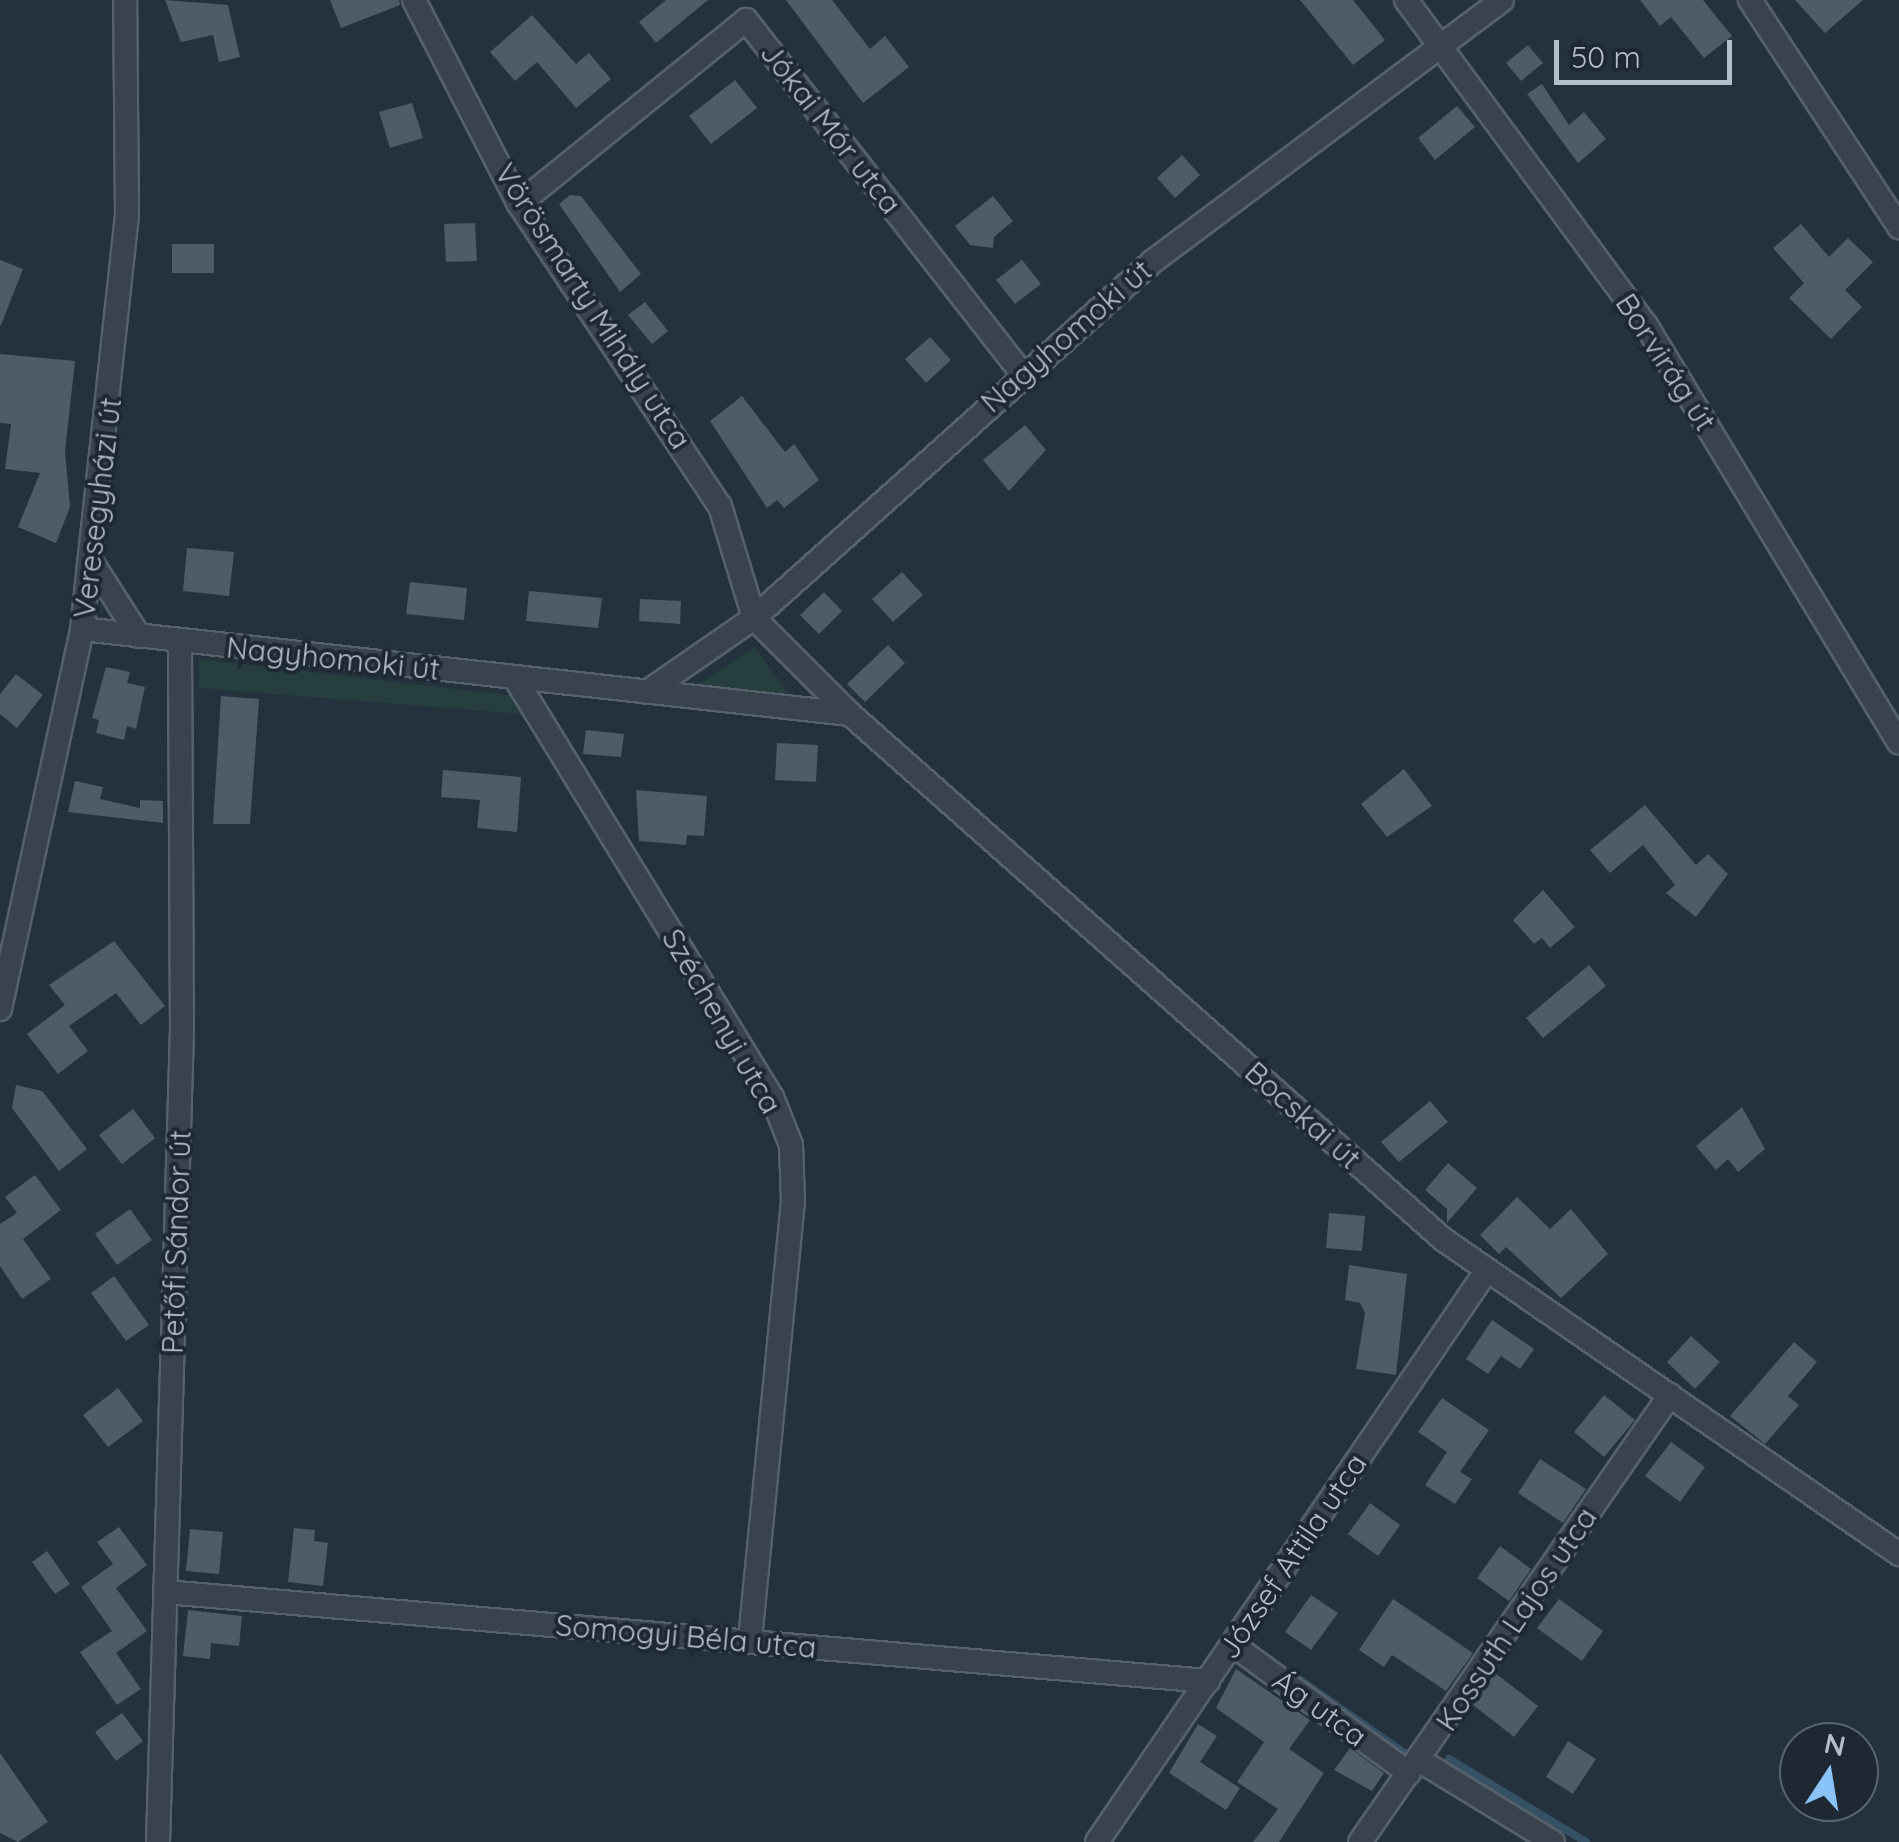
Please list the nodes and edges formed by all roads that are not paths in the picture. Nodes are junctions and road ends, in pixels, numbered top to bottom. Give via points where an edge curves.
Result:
1 (125, 0) edge
2 (414, 0) edge
3 (1406, 0) edge
4 (1502, 0) edge
5 (1750, 0) edge
6 (1444, 45) junction
7 (519, 204) junction
8 (1899, 226) edge
9 (1022, 373) junction
10 (91, 561) junction
11 (754, 618) junction
12 (82, 629) junction
13 (139, 636) junction
14 (180, 642) junction
15 (515, 678) junction
16 (646, 692) junction
17 (850, 714) junction
18 (1899, 742) edge
19 (0, 1009) edge
20 (1487, 1270) junction
21 (1670, 1395) junction
22 (1899, 1554) edge
23 (165, 1592) junction
24 (750, 1642) junction
25 (1232, 1644) junction
26 (1208, 1680) junction
27 (1414, 1766) junction
28 (158, 1842) edge
29 (1097, 1842) edge
30 (1360, 1842) edge
31 (1552, 1842) edge

1 - 10 street, Veresegyházi út via 127,216
2 - 7 street, Vörösmarty Mihály utca
3 - 6 street, Borvirág út
4 - 6 street, Nagyhomoki út
5 - 8 street
6 - 9 street, Nagyhomoki út via 1319,130
6 - 18 street, Borvirág út via 1646,325
7 - 9 street, Jókai Mór utca via 746,20
7 - 11 street, Vörösmarty Mihály utca via 692,457 738,550
9 - 11 street, Nagyhomoki út
10 - 12 street, Veresegyházi út
10 - 13 street
11 - 16 street, Nagyhomoki út
11 - 17 street, Bocskai út
12 - 13 street, Nagyhomoki út
12 - 19 street, Veresegyházi út
13 - 14 street, Nagyhomoki út
14 - 15 street, Nagyhomoki út
14 - 23 street, Petőfi Sándor út via 182,1030
15 - 16 street, Nagyhomoki út
15 - 24 street, Széchenyi utca via 772,1097 790,1145 794,1201
16 - 17 street, Nagyhomoki út
17 - 20 street, Bocskai út
20 - 21 street, Bocskai út
20 - 25 street, József Attila utca
21 - 22 street, Bocskai út
21 - 27 street, Kossuth Lajos utca
23 - 24 street, Somogyi Béla utca
23 - 28 street, Petőfi Sándor út
24 - 26 street, Somogyi Béla utca
25 - 26 street, József Attila utca
25 - 27 street, Ág utca
26 - 29 street, József Attila utca
27 - 30 street, Kossuth Lajos utca
27 - 31 street, Ág utca

